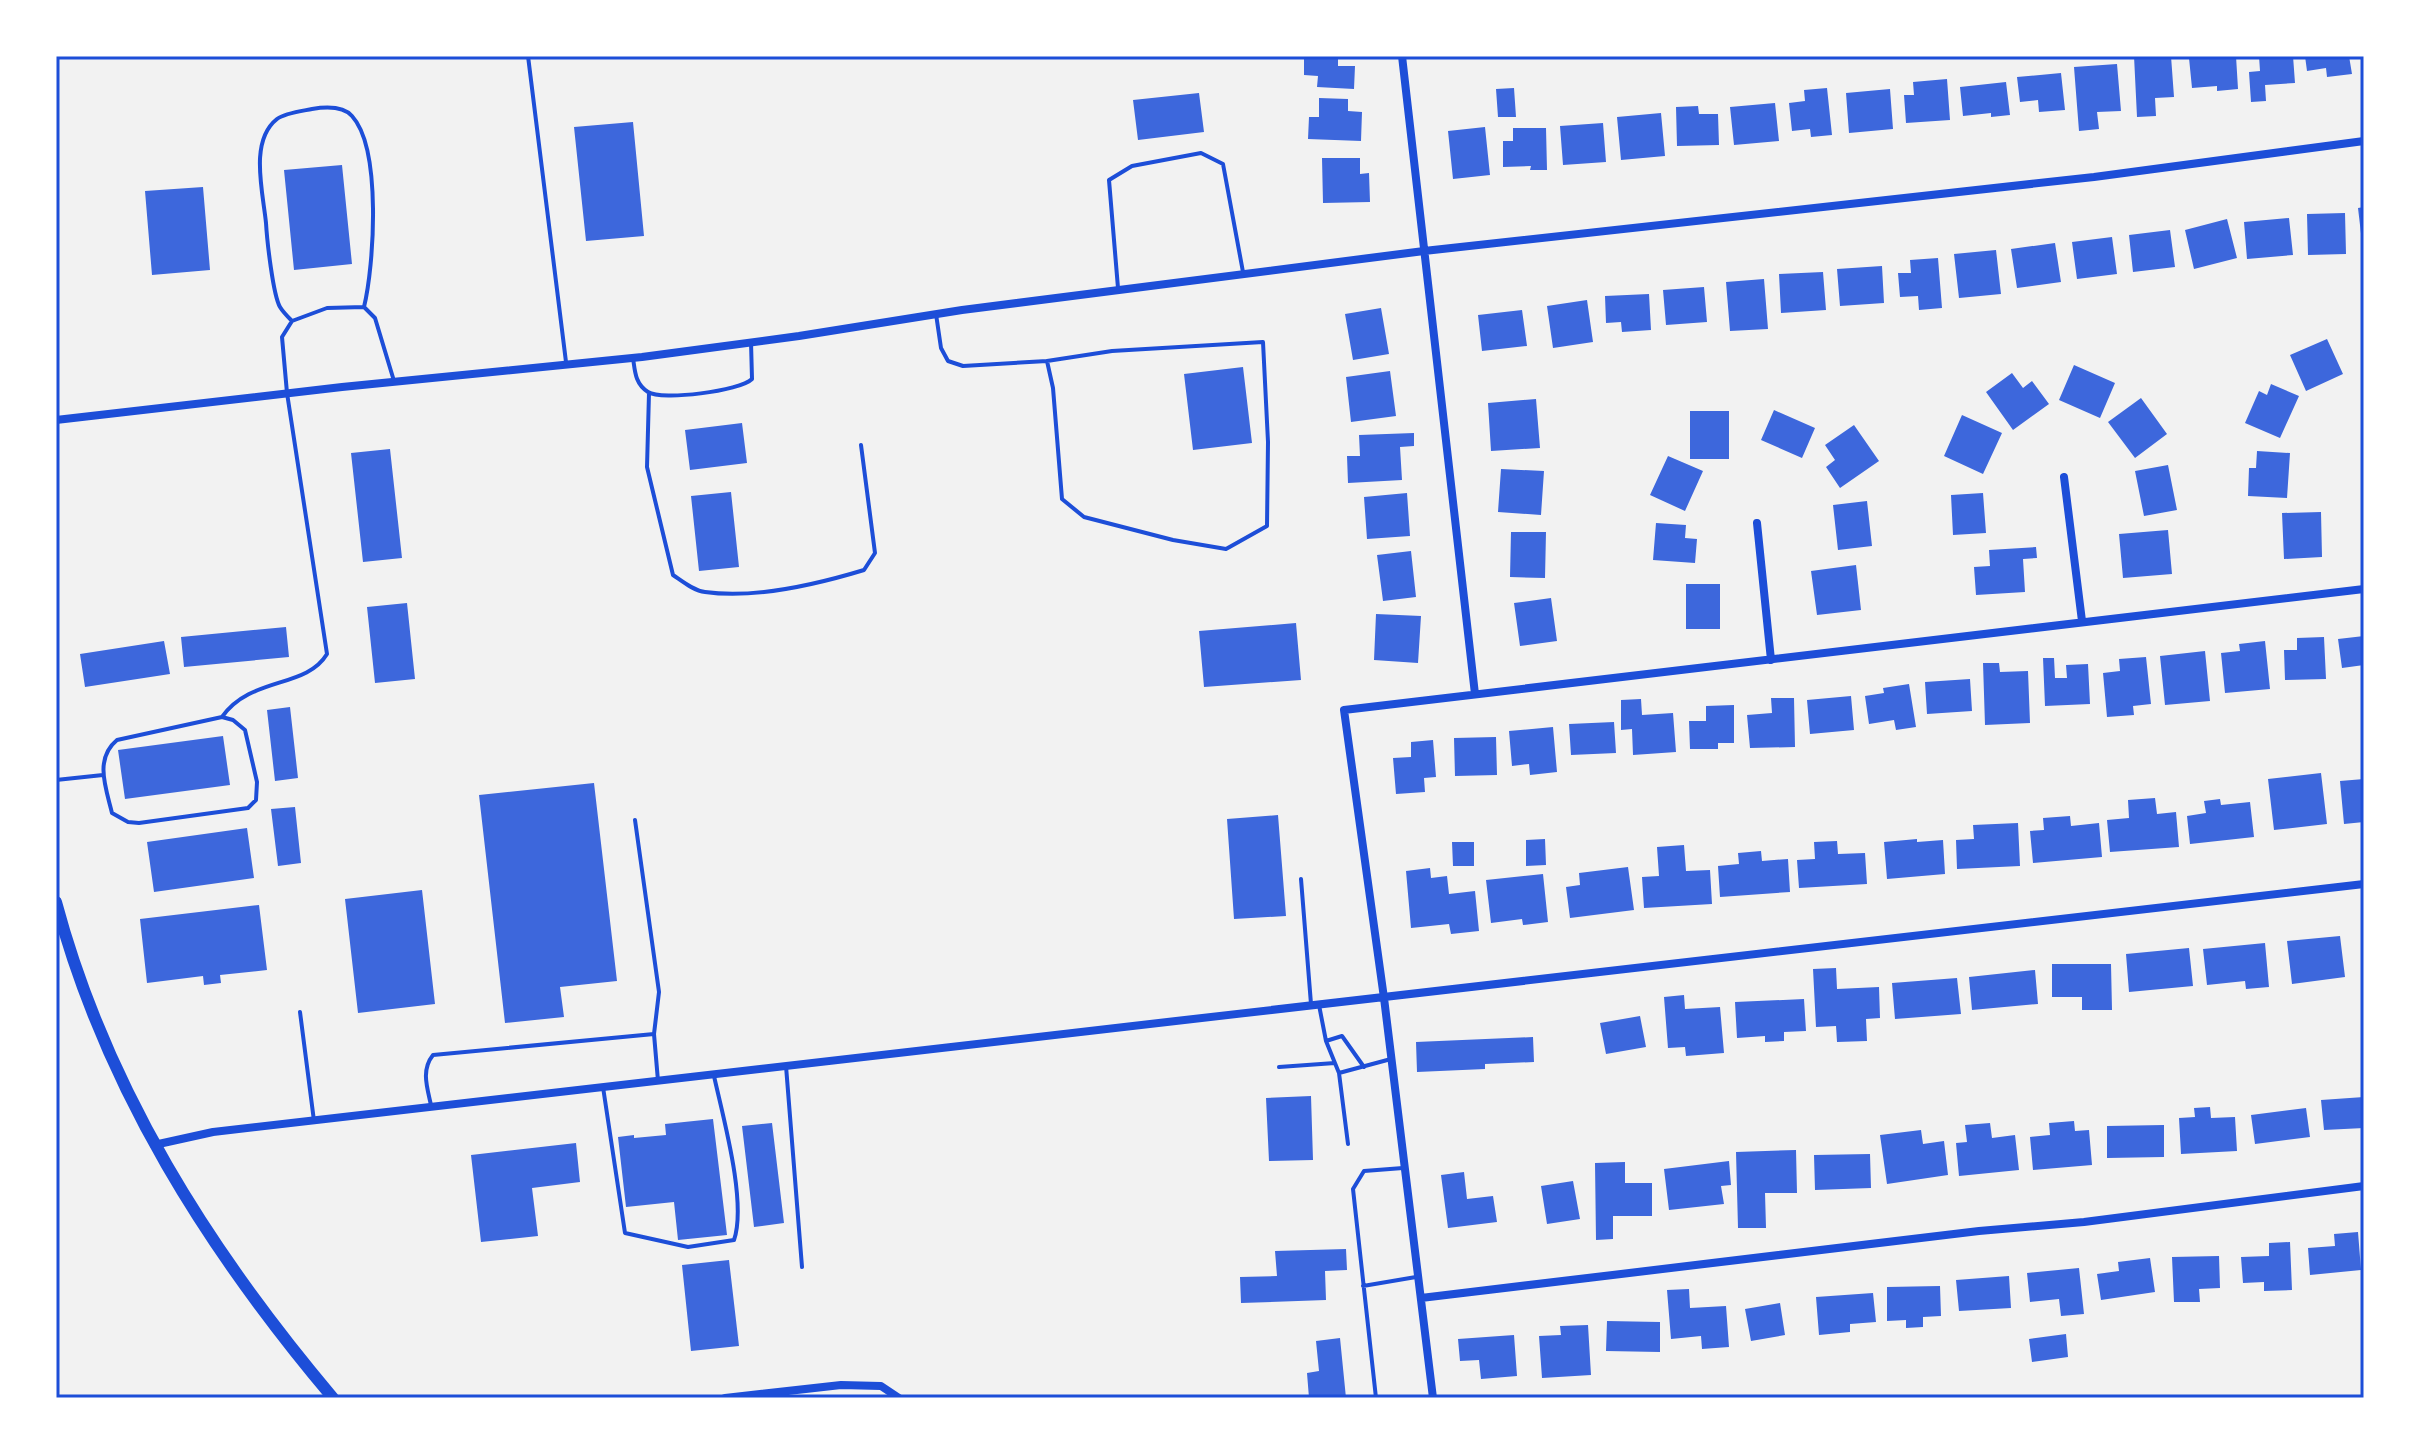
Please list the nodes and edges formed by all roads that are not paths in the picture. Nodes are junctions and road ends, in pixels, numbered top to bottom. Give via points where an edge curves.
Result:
1 (528, 56) edge
2 (1402, 56) edge
3 (2364, 141) edge
4 (1424, 251) junction
5 (1243, 274) junction
6 (1118, 290) junction
7 (364, 307) junction
8 (936, 314) junction
9 (292, 321) junction
10 (751, 342) junction
11 (633, 358) junction
12 (1047, 361) junction
13 (566, 365) junction
14 (394, 381) junction
15 (287, 393) junction
16 (649, 393) junction
17 (56, 420) edge
18 (861, 445) dead end
19 (2064, 477) dead end
20 (1757, 523) dead end
21 (2364, 589) edge
22 (2082, 621) junction
23 (1771, 660) junction
24 (1475, 694) junction
25 (222, 717) junction
26 (103, 775) junction
27 (56, 780) edge
28 (635, 820) dead end
29 (1301, 879) dead end
30 (2364, 884) edge
31 (56, 902) edge
32 (1384, 998) junction
33 (1315, 1006) junction
34 (300, 1012) dead end
35 (654, 1034) junction
36 (1326, 1041) junction
37 (1392, 1059) junction
38 (1335, 1063) junction
39 (786, 1066) junction
40 (1279, 1067) dead end
41 (1364, 1067) junction
42 (1339, 1073) junction
43 (714, 1075) junction
44 (658, 1081) junction
45 (603, 1087) junction
46 (431, 1107) junction
47 (314, 1121) junction
48 (1348, 1144) dead end
49 (153, 1145) junction
50 (1405, 1167) junction
51 (2364, 1186) edge
52 (802, 1267) dead end
53 (1419, 1276) junction
54 (1363, 1286) junction
55 (1421, 1298) junction
56 (333, 1398) edge
57 (725, 1398) edge
58 (899, 1398) edge
59 (1376, 1398) edge
60 (1433, 1398) edge

1 - 13 lane
2 - 4 street
3 - 4 street via 2094,177
4 - 5 street
4 - 24 street
5 - 6 street
5 - 6 lane via 1223,164 1201,153 1132,166 1109,180
6 - 8 street
7 - 9 lane via 327,308
7 - 9 lane via 374,224 366,143 352,116 317,108 279,117 264,135 261,153 266,232 279,306
7 - 14 lane via 375,318
8 - 10 street
8 - 12 lane via 948,361 963,366
9 - 15 lane via 282,337
10 - 11 street
10 - 16 lane via 754,371 746,385
11 - 13 street
11 - 16 lane via 636,377
12 - 12 lane via 1112,351 1263,342 1267,526 1226,549 1084,517 1062,499
13 - 14 street
14 - 15 street
15 - 17 street
15 - 25 lane via 327,654 310,672 237,700
16 - 18 lane via 647,467 662,535 673,575 702,592 805,585 864,570 875,553
19 - 22 street
20 - 23 street
21 - 22 street
22 - 23 street
23 - 24 street
24 - 32 street via 1344,710
25 - 26 lane via 117,740 104,757
25 - 26 lane via 245,730 258,794 248,808 128,822 112,813
26 - 27 lane
28 - 35 lane via 659,992
29 - 33 lane
30 - 32 street
31 - 49 main road via 103,1041
32 - 33 street
32 - 37 street
33 - 36 lane
33 - 39 street
34 - 47 lane
35 - 44 lane
35 - 46 lane via 433,1055 425,1071
36 - 38 lane
36 - 41 lane via 1342,1036
37 - 41 lane
37 - 50 street
38 - 40 lane
38 - 42 lane
39 - 43 street
39 - 52 lane
41 - 42 lane
42 - 48 lane
43 - 44 street
43 - 45 lane via 739,1224 734,1240 688,1247 625,1233
44 - 45 street
45 - 46 street
46 - 47 street
47 - 49 street via 213,1132
49 - 56 main road via 234,1271
50 - 53 street
50 - 54 lane via 1364,1171 1353,1189
51 - 55 street
53 - 54 lane
53 - 55 street
54 - 59 lane
55 - 60 street
57 - 58 street via 841,1385 881,1386

